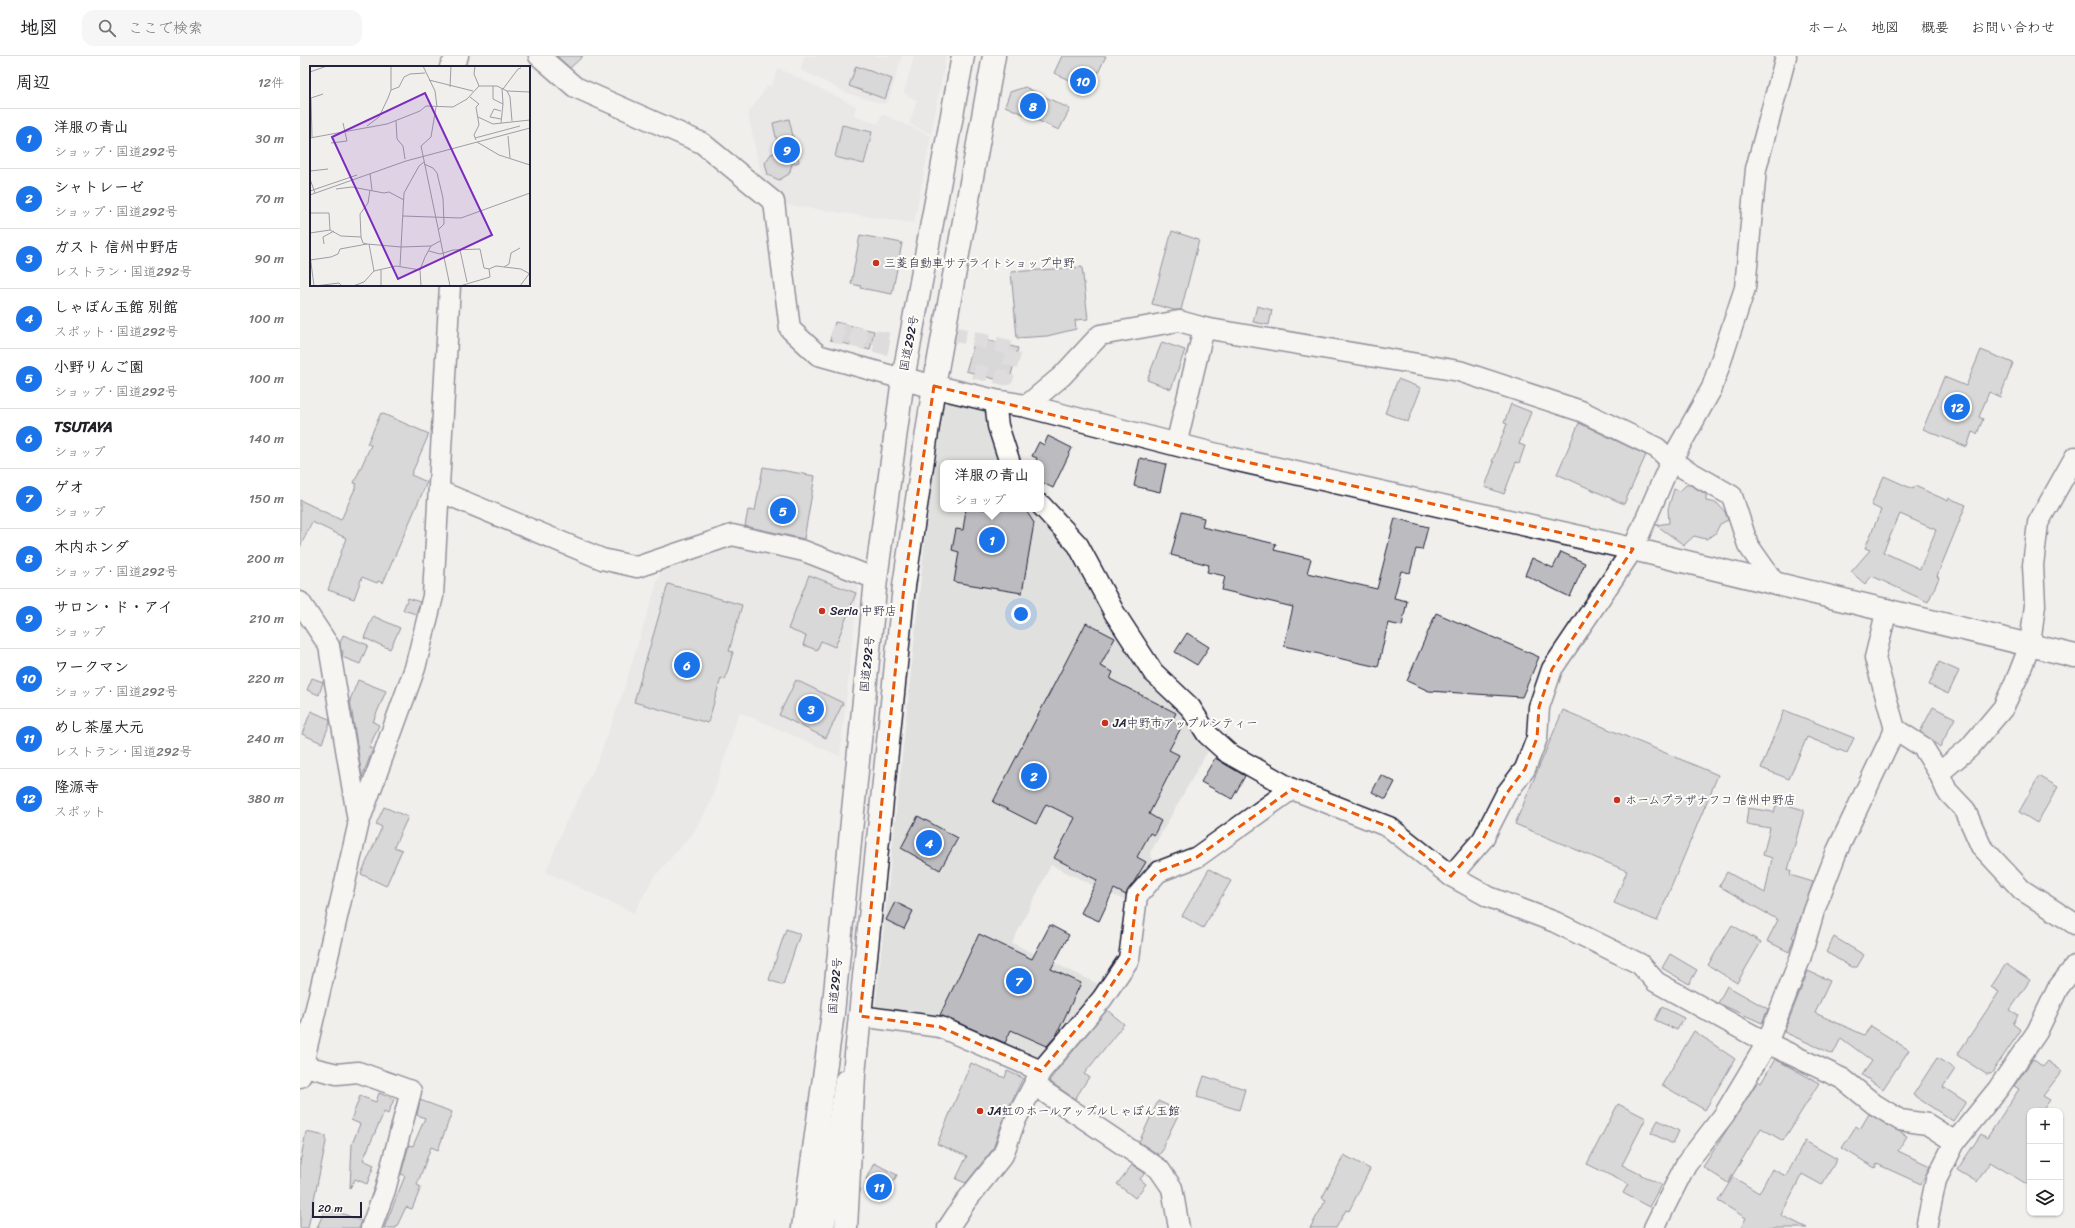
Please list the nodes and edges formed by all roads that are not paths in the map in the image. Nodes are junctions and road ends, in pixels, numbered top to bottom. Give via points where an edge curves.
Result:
1 (458, 56) edge
2 (539, 56) edge
3 (963, 56) edge
4 (994, 56) edge
5 (1786, 56) edge
6 (451, 66) edge
7 (450, 286) edge
8 (1204, 328) junction
9 (903, 379) junction
10 (934, 386) junction
11 (995, 401) junction
12 (1026, 406) junction
13 (1176, 445) junction
14 (2075, 457) edge
15 (1009, 460) edge
16 (1671, 461) junction
17 (439, 491) junction
18 (1044, 508) edge
19 (1633, 549) junction
20 (876, 579) junction
21 (1776, 585) junction
22 (300, 602) edge
23 (1887, 609) junction
24 (2030, 645) junction
25 (2075, 656) edge
26 (1895, 729) junction
27 (1939, 773) junction
28 (1292, 789) junction
29 (359, 822) junction
30 (1451, 876) junction
31 (2075, 924) edge
32 (2075, 966) edge
33 (833, 1013) junction
34 (860, 1016) junction
35 (1767, 1043) junction
36 (301, 1069) edge
37 (1037, 1078) junction
38 (1955, 1142) junction
39 (371, 1228) edge
40 (803, 1228) edge
41 (822, 1228) edge
42 (846, 1228) edge
43 (948, 1228) edge
44 (1179, 1228) edge
45 (1654, 1228) edge
46 (1926, 1228) edge

1 - 6 street
2 - 9 street via 575,87 702,143 774,202 790,329 818,356
3 - 9 main road, 国道292号
4 - 10 main road
5 - 16 street via 1756,169 1745,288 1712,388
7 - 17 street
8 - 12 street via 1179,321 1100,335 1062,376
8 - 13 street
8 - 16 street via 1459,371 1581,411 1657,448
9 - 10 main road
9 - 20 main road, 国道292号
10 - 11 main road
10 - 34 main road via 904,586
11 - 12 main road
11 - 15 street via 998,426
12 - 13 main road
13 - 19 main road
14 - 24 street via 2038,523 2033,565 2035,605
16 - 19 street
16 - 21 street via 1732,496 1748,545
17 - 20 street via 602,559 637,567 732,535 804,551
17 - 29 street via 433,596 415,668
18 - 28 street via 1078,544 1114,612 1153,672 1190,707 1207,734 1228,753
19 - 21 main road
19 - 30 street via 1552,669 1539,706 1537,738 1525,769 1506,794 1483,839
20 - 33 main road, 国道292号
21 - 23 main road
22 - 29 street via 329,646
23 - 24 main road
23 - 26 street via 1875,658
24 - 25 main road
24 - 27 street via 2003,708 1969,748
26 - 27 street via 1923,747
26 - 35 street via 1837,851 1814,911 1800,959
27 - 31 street via 1947,791 1965,810 1982,846 2022,890
28 - 30 street via 1389,827
28 - 37 street via 1197,857 1158,872 1137,896 1129,959 1102,999
29 - 36 street
30 - 35 street via 1490,897 1555,922 1640,964 1656,982
32 - 38 street via 2058,988 2033,1038 1998,1089
33 - 40 main road, 国道292号
33 - 41 main road
34 - 37 street via 940,1027
34 - 41 main road via 848,1068
34 - 42 main road via 854,1074
35 - 38 street via 1843,1079 1874,1104 1900,1120 1927,1124
35 - 45 street via 1724,1115 1686,1164
36 - 39 street via 337,1074 358,1072 411,1091 385,1190
37 - 43 street via 1015,1121 1003,1155
37 - 44 street via 1158,1169 1172,1188
38 - 46 street via 1936,1180

